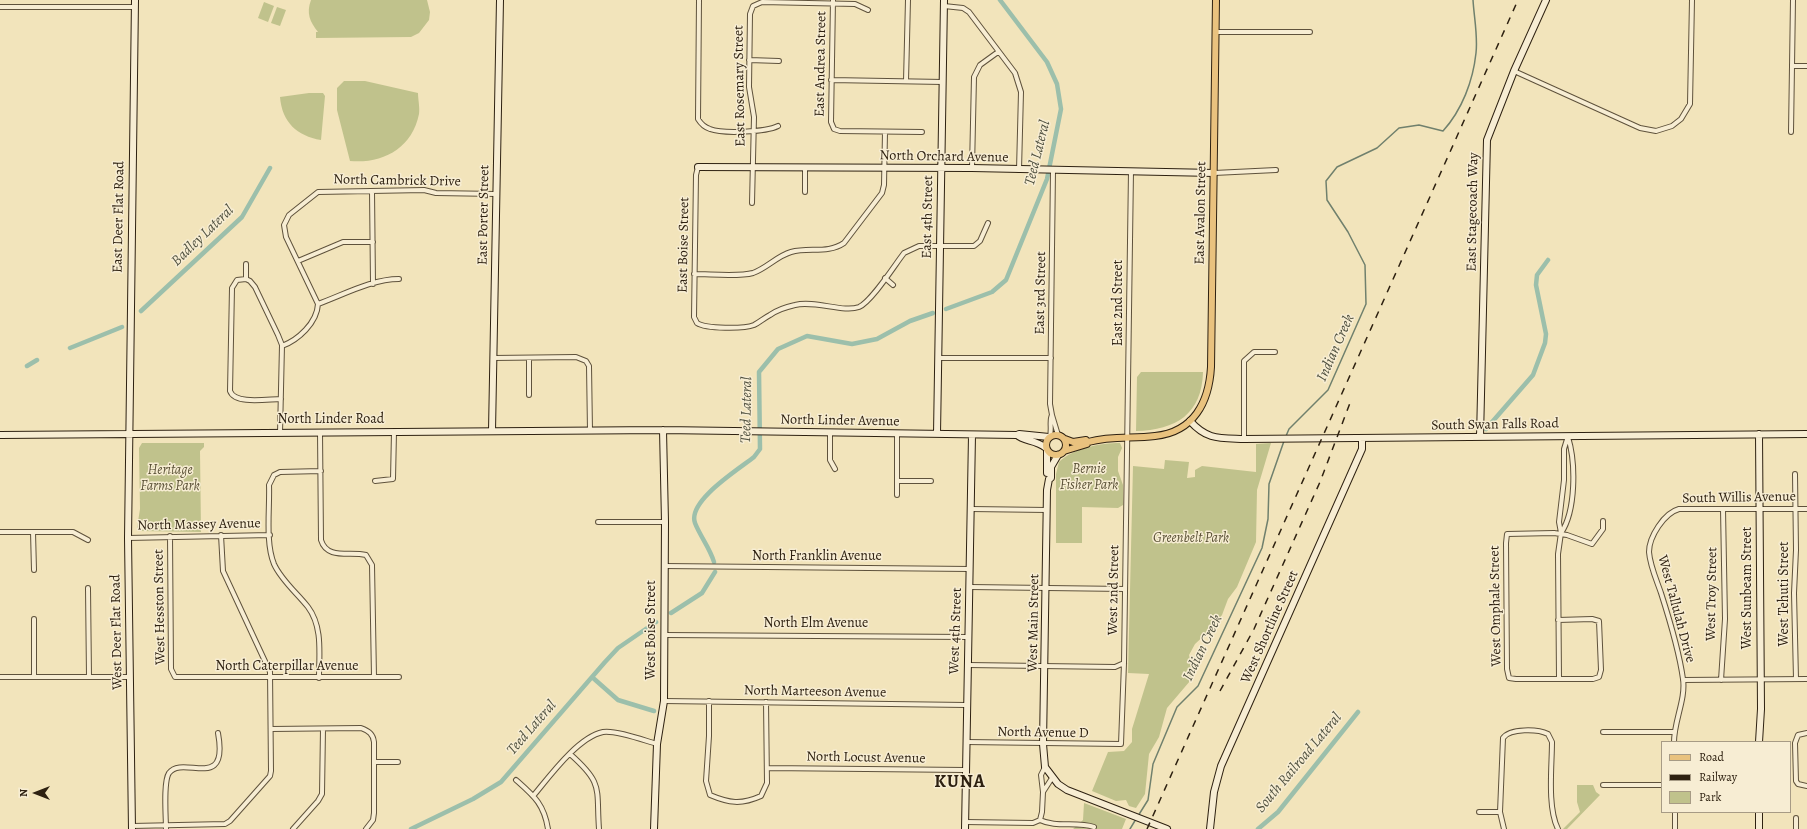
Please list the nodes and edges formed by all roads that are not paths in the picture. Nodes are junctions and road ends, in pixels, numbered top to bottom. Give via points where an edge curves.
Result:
1 (135, 0) edge
2 (500, 0) edge
3 (699, 0) edge
4 (908, 0) edge
5 (1216, 0) edge
6 (1546, 0) edge
7 (1692, 0) edge
8 (1793, 0) edge
9 (781, 1) edge
10 (833, 2) edge
11 (944, 3) edge
12 (0, 7) edge
13 (135, 7) junction
14 (868, 10) dead end
15 (1216, 32) junction
16 (1310, 32) dead end
17 (998, 52) junction
18 (749, 60) junction
19 (779, 60) dead end
20 (1793, 66) junction
21 (1807, 66) edge
22 (1514, 71) junction
23 (831, 80) junction
24 (906, 81) junction
25 (943, 82) junction
26 (778, 126) dead end
27 (754, 131) junction
28 (885, 132) junction
29 (922, 132) dead end
30 (1791, 132) dead end
31 (753, 166) junction
32 (698, 167) joint
33 (805, 167) junction
34 (884, 168) junction
35 (941, 168) junction
36 (972, 168) junction
37 (1019, 170) junction
38 (1276, 170) dead end
39 (1051, 171) junction
40 (1131, 171) junction
41 (1214, 173) junction
42 (372, 191) junction
43 (805, 192) dead end
44 (496, 194) junction
45 (752, 203) dead end
46 (988, 223) dead end
47 (373, 242) junction
48 (939, 246) junction
49 (298, 261) junction
50 (246, 264) dead end
51 (694, 274) junction
52 (885, 278) junction
53 (246, 279) junction
54 (399, 279) dead end
55 (373, 284) junction
56 (893, 285) dead end
57 (318, 304) junction
58 (282, 346) junction
59 (1276, 352) dead end
60 (493, 358) junction
61 (529, 358) junction
62 (939, 358) junction
63 (1051, 358) junction
64 (530, 395) dead end
65 (281, 399) junction
66 (1052, 415) junction
67 (1190, 421) junction
68 (663, 430) junction
69 (492, 431) junction
70 (590, 431) junction
71 (320, 432) junction
72 (394, 432) junction
73 (280, 433) junction
74 (830, 433) junction
75 (128, 434) junction
76 (897, 434) junction
77 (937, 434) junction
78 (1058, 434) junction
79 (1759, 434) junction
80 (1807, 434) edge
81 (0, 435) edge
82 (972, 435) junction
83 (1017, 436) junction
84 (1049, 436) junction
85 (1129, 436) junction
86 (1568, 436) junction
87 (1480, 437) junction
88 (1362, 438) junction
89 (1064, 439) junction
90 (1244, 439) junction
91 (1088, 442) junction
92 (1046, 450) junction
93 (1061, 453) junction
94 (835, 469) dead end
95 (321, 471) junction
96 (1795, 474) dead end
97 (1049, 479) junction
98 (375, 481) dead end
99 (897, 481) junction
100 (931, 481) dead end
101 (897, 495) dead end
102 (1807, 508) edge
103 (971, 509) junction
104 (1723, 509) junction
105 (1760, 509) junction
106 (1796, 509) junction
107 (1047, 510) junction
108 (1672, 512) joint
109 (1603, 520) dead end
110 (598, 522) dead end
111 (665, 522) junction
112 (0, 532) edge
113 (33, 532) junction
114 (1561, 533) junction
115 (221, 535) junction
116 (270, 535) junction
117 (170, 536) junction
118 (128, 538) junction
119 (88, 540) dead end
120 (664, 566) junction
121 (970, 569) junction
122 (34, 570) dead end
123 (970, 587) junction
124 (88, 588) dead end
125 (1047, 588) junction
126 (1125, 589) junction
127 (34, 618) dead end
128 (1558, 620) junction
129 (664, 635) junction
130 (968, 637) junction
131 (1124, 663) junction
132 (968, 665) junction
133 (1045, 666) junction
134 (0, 677) edge
135 (34, 677) junction
136 (89, 677) junction
137 (129, 677) junction
138 (176, 677) joint
139 (374, 677) junction
140 (399, 677) dead end
141 (271, 678) junction
142 (319, 678) junction
143 (1559, 679) junction
144 (1761, 679) junction
145 (1796, 679) junction
146 (1807, 679) edge
147 (1683, 680) junction
148 (1721, 680) junction
149 (664, 701) junction
150 (709, 701) junction
151 (766, 702) junction
152 (966, 705) junction
153 (271, 729) junction
154 (322, 729) junction
155 (1603, 732) dead end
156 (1674, 732) junction
157 (218, 733) dead end
158 (1807, 733) edge
159 (1674, 741) edge
160 (1759, 741) edge
161 (966, 742) junction
162 (656, 744) junction
163 (1043, 744) junction
164 (1121, 744) joint
165 (570, 754) junction
166 (374, 762) junction
167 (398, 762) dead end
168 (1045, 767) junction
169 (767, 768) junction
170 (965, 770) junction
171 (1052, 778) junction
172 (516, 780) dead end
173 (1604, 785) dead end
174 (1661, 785) edge
175 (1807, 786) edge
176 (1043, 792) junction
177 (534, 795) junction
178 (1479, 812) dead end
179 (1500, 812) junction
180 (1675, 813) edge
181 (1759, 813) edge
182 (1796, 818) dead end
183 (1040, 820) junction
184 (965, 822) junction
185 (166, 827) edge
186 (218, 827) edge
187 (1094, 827) dead end
188 (132, 828) edge
189 (293, 829) edge
190 (366, 829) edge
191 (548, 829) edge
192 (599, 829) edge
193 (654, 829) edge
194 (965, 829) edge
195 (1167, 829) edge
196 (1210, 829) edge
197 (1504, 829) edge
198 (1558, 829) edge
199 (1675, 829) edge
200 (1759, 829) edge
201 (1796, 829) edge

1 - 13 street, East Deer Flat Road
2 - 44 street, East Porter Street
3 - 27 street via 698,119 702,125 714,130
4 - 24 street
5 - 15 main road, East Avalon Street
6 - 22 street, East Stagecoach Way
7 - 22 street via 1690,104 1681,119 1667,128 1645,130
8 - 20 street
9 - 10 street
9 - 18 street, East Rosemary Street via 762,2 753,6 750,14
10 - 14 street via 858,4
10 - 23 street, East Andrea Street
11 - 17 street via 969,12
11 - 25 street, East 4th Street
12 - 13 street
13 - 75 street, East Deer Flat Road
15 - 16 street
15 - 41 main road, East Avalon Street
17 - 36 street via 980,65 974,77
17 - 37 street via 1015,74 1021,92
18 - 19 street
18 - 27 street, East Rosemary Street via 748,87 753,107
20 - 21 street
20 - 30 street
22 - 87 street, East Stagecoach Way via 1489,132 1486,149
23 - 24 street
23 - 28 street, East Andrea Street via 831,122 834,129
24 - 25 street
25 - 35 street, East 4th Street
26 - 27 street via 765,131
27 - 31 street, East Rosemary Street
28 - 29 street
28 - 34 street
31 - 32 street, North Orchard Avenue
31 - 33 street, North Orchard Avenue
31 - 45 street, East Rosemary Street
32 - 51 street, East Boise Street
33 - 34 street, North Orchard Avenue
33 - 43 street
34 - 35 street, North Orchard Avenue
34 - 51 street via 882,193 844,243 837,248 791,252 752,273
35 - 36 street, North Orchard Avenue
35 - 48 street, East 4th Street
36 - 37 street, North Orchard Avenue
37 - 39 street, North Orchard Avenue
38 - 41 street
39 - 40 street, North Orchard Avenue
39 - 63 street, East 3rd Street
40 - 41 street, North Orchard Avenue
40 - 85 street, East 2nd Street
41 - 67 main road, East Avalon Street via 1210,385 1203,404
42 - 44 street, North Cambrick Drive via 424,190 436,194
42 - 47 street
42 - 49 street, North Cambrick Drive via 318,192 289,215 285,221 286,237
44 - 60 street, East Porter Street
46 - 48 street via 980,241 974,246
47 - 49 street via 343,242
47 - 55 street
48 - 52 street via 911,248 904,253
48 - 62 street, East 4th Street
49 - 57 street
50 - 53 street
51 - 52 street, East Boise Street via 694,316 697,323 704,326 746,327 778,310 799,304 858,307 869,299
52 - 56 street
53 - 58 street via 255,287
53 - 65 street via 237,280 232,288 231,395 240,400
54 - 55 street
55 - 57 street
57 - 58 street via 314,320 289,344
58 - 65 street
59 - 90 street via 1254,352 1244,361
60 - 61 street
60 - 69 street, East Porter Street
61 - 64 street
61 - 70 street via 576,357 586,361 589,366
62 - 63 street
62 - 77 street, East 4th Street
63 - 66 street, East 3rd Street
65 - 73 street
66 - 78 street, East 3rd Street
66 - 84 street, East 3rd Street
67 - 85 main road via 1176,431 1166,434
67 - 90 street, South Swan Falls Road via 1197,429 1210,436
68 - 70 street, North Linder Road
68 - 74 street, North Linder Avenue
68 - 111 street, West Boise Street
69 - 70 street, North Linder Road
69 - 72 street, North Linder Road
71 - 72 street, North Linder Road
71 - 73 street, North Linder Road
71 - 95 street
72 - 98 street via 393,479
73 - 75 street, North Linder Road
74 - 76 street, North Linder Avenue
74 - 94 street via 830,460
75 - 81 street, North Linder Road
75 - 118 street, West Deer Flat Road
76 - 77 street, North Linder Avenue
76 - 99 street
77 - 82 street, North Linder Avenue
78 - 84 main road
78 - 89 main road
79 - 80 street, South Swan Falls Road
79 - 86 street, South Swan Falls Road
79 - 105 street, West Sunbeam Street
82 - 83 street, North Linder Avenue
82 - 103 street, West 4th Street
83 - 84 street, North Linder Avenue
83 - 92 street, North Linder Avenue via 1039,442
84 - 92 main road via 1045,443
85 - 91 main road
85 - 126 street, West 2nd Street
86 - 87 street, South Swan Falls Road
86 - 114 street via 1564,449 1563,495 1559,522
86 - 114 street via 1572,449 1572,496 1567,524
87 - 88 street, South Swan Falls Road
88 - 90 street, South Swan Falls Road
88 - 196 street, West Shortline Street via 1362,449 1221,766 1214,792
89 - 91 main road
89 - 93 main road via 1066,446
91 - 93 main road
92 - 93 main road via 1053,455
92 - 97 street, West Main Street
93 - 97 street, West Main Street via 1053,462
95 - 116 street via 280,472 272,477 269,485
95 - 139 street via 323,548 330,553 359,553 372,561
96 - 106 street, West Tehuti Street
97 - 107 street, West Main Street
99 - 100 street
99 - 101 street
102 - 106 street, South Willis Avenue
103 - 107 street
103 - 121 street, West 4th Street
104 - 105 street, South Willis Avenue
104 - 108 street, South Willis Avenue via 1679,509
104 - 148 street, West Troy Street via 1725,619
105 - 106 street, South Willis Avenue
105 - 144 street, West Sunbeam Street
106 - 145 street, West Tehuti Street
107 - 125 street, West Main Street
108 - 147 street, West Tallulah Drive via 1654,537 1650,552
109 - 114 street via 1603,529 1592,544
110 - 111 street
111 - 120 street, West Boise Street
112 - 113 street
113 - 119 street via 74,532
113 - 122 street
114 - 128 street via 1558,554
114 - 143 street, West Omphale Street via 1507,534 1506,543 1509,678
115 - 116 street, North Massey Avenue
115 - 117 street, North Massey Avenue
115 - 141 street via 223,571 269,666
116 - 142 street via 271,553 276,568 309,608 316,621 319,635
117 - 118 street, North Massey Avenue
117 - 138 street, West Hesston Street via 171,669
118 - 137 street, West Deer Flat Road
120 - 121 street, North Franklin Avenue
120 - 129 street, West Boise Street
121 - 123 street, West 4th Street
123 - 125 street
123 - 130 street, West 4th Street
124 - 136 street
125 - 126 street
125 - 133 street, West Main Street
126 - 131 street, West 2nd Street
127 - 135 street
128 - 143 street
128 - 143 street via 1600,621 1601,670 1599,677 1593,679
129 - 130 street, North Elm Avenue
129 - 149 street, West Boise Street
130 - 132 street, West 4th Street
131 - 133 street via 1115,668
131 - 164 street, West 2nd Street
132 - 133 street
132 - 152 street, West 4th Street
133 - 163 street, West Main Street
134 - 135 street
135 - 136 street
136 - 137 street
137 - 188 street, West Deer Flat Road
138 - 141 street, North Caterpillar Avenue
139 - 140 street, North Caterpillar Avenue
139 - 142 street, North Caterpillar Avenue
141 - 142 street, North Caterpillar Avenue
141 - 153 street
144 - 145 street
144 - 148 street
144 - 160 street, West Sunbeam Street
145 - 146 street
147 - 148 street
147 - 156 street, West Tallulah Drive via 1681,708
149 - 150 street, North Marteeson Avenue
149 - 162 street, West Boise Street
150 - 151 street, North Marteeson Avenue
150 - 169 street via 706,781 710,795 725,802 748,802 761,796 767,783
151 - 152 street, North Marteeson Avenue
151 - 169 street
152 - 161 street, West 4th Street
153 - 154 street
153 - 186 street via 270,776 230,821
154 - 166 street via 361,728 368,731 373,737
154 - 189 street via 322,794
155 - 156 street
156 - 159 street, West Tallulah Drive
157 - 185 street via 220,754 214,764 206,768 176,768 169,773 166,781
158 - 175 street via 1798,735 1795,743 1795,777 1798,784
161 - 163 street, North Avenue D
161 - 170 street, West 4th Street
162 - 165 street via 602,732 576,746
162 - 193 street, West Boise Street
163 - 164 street, North Avenue D
163 - 168 street, West Main Street
165 - 177 street
165 - 192 street via 594,779 599,795
166 - 167 street
166 - 190 street via 374,813 373,820
168 - 171 street, West Main Street
168 - 176 street, West Main Street via 1041,775
169 - 170 street, North Locust Avenue
170 - 184 street, West 4th Street
171 - 176 street, West Main Street
171 - 195 street via 1067,790
172 - 177 street
173 - 174 street
176 - 183 street, West Main Street
177 - 191 street via 546,818
178 - 179 street
179 - 197 street
179 - 198 street via 1502,743 1506,735 1512,732 1548,734 1552,742 1552,797
180 - 199 street
181 - 200 street
182 - 201 street
183 - 184 street via 1033,823
183 - 187 street via 1046,823 1084,824
184 - 194 street, West 4th Street
185 - 186 street
185 - 188 street

